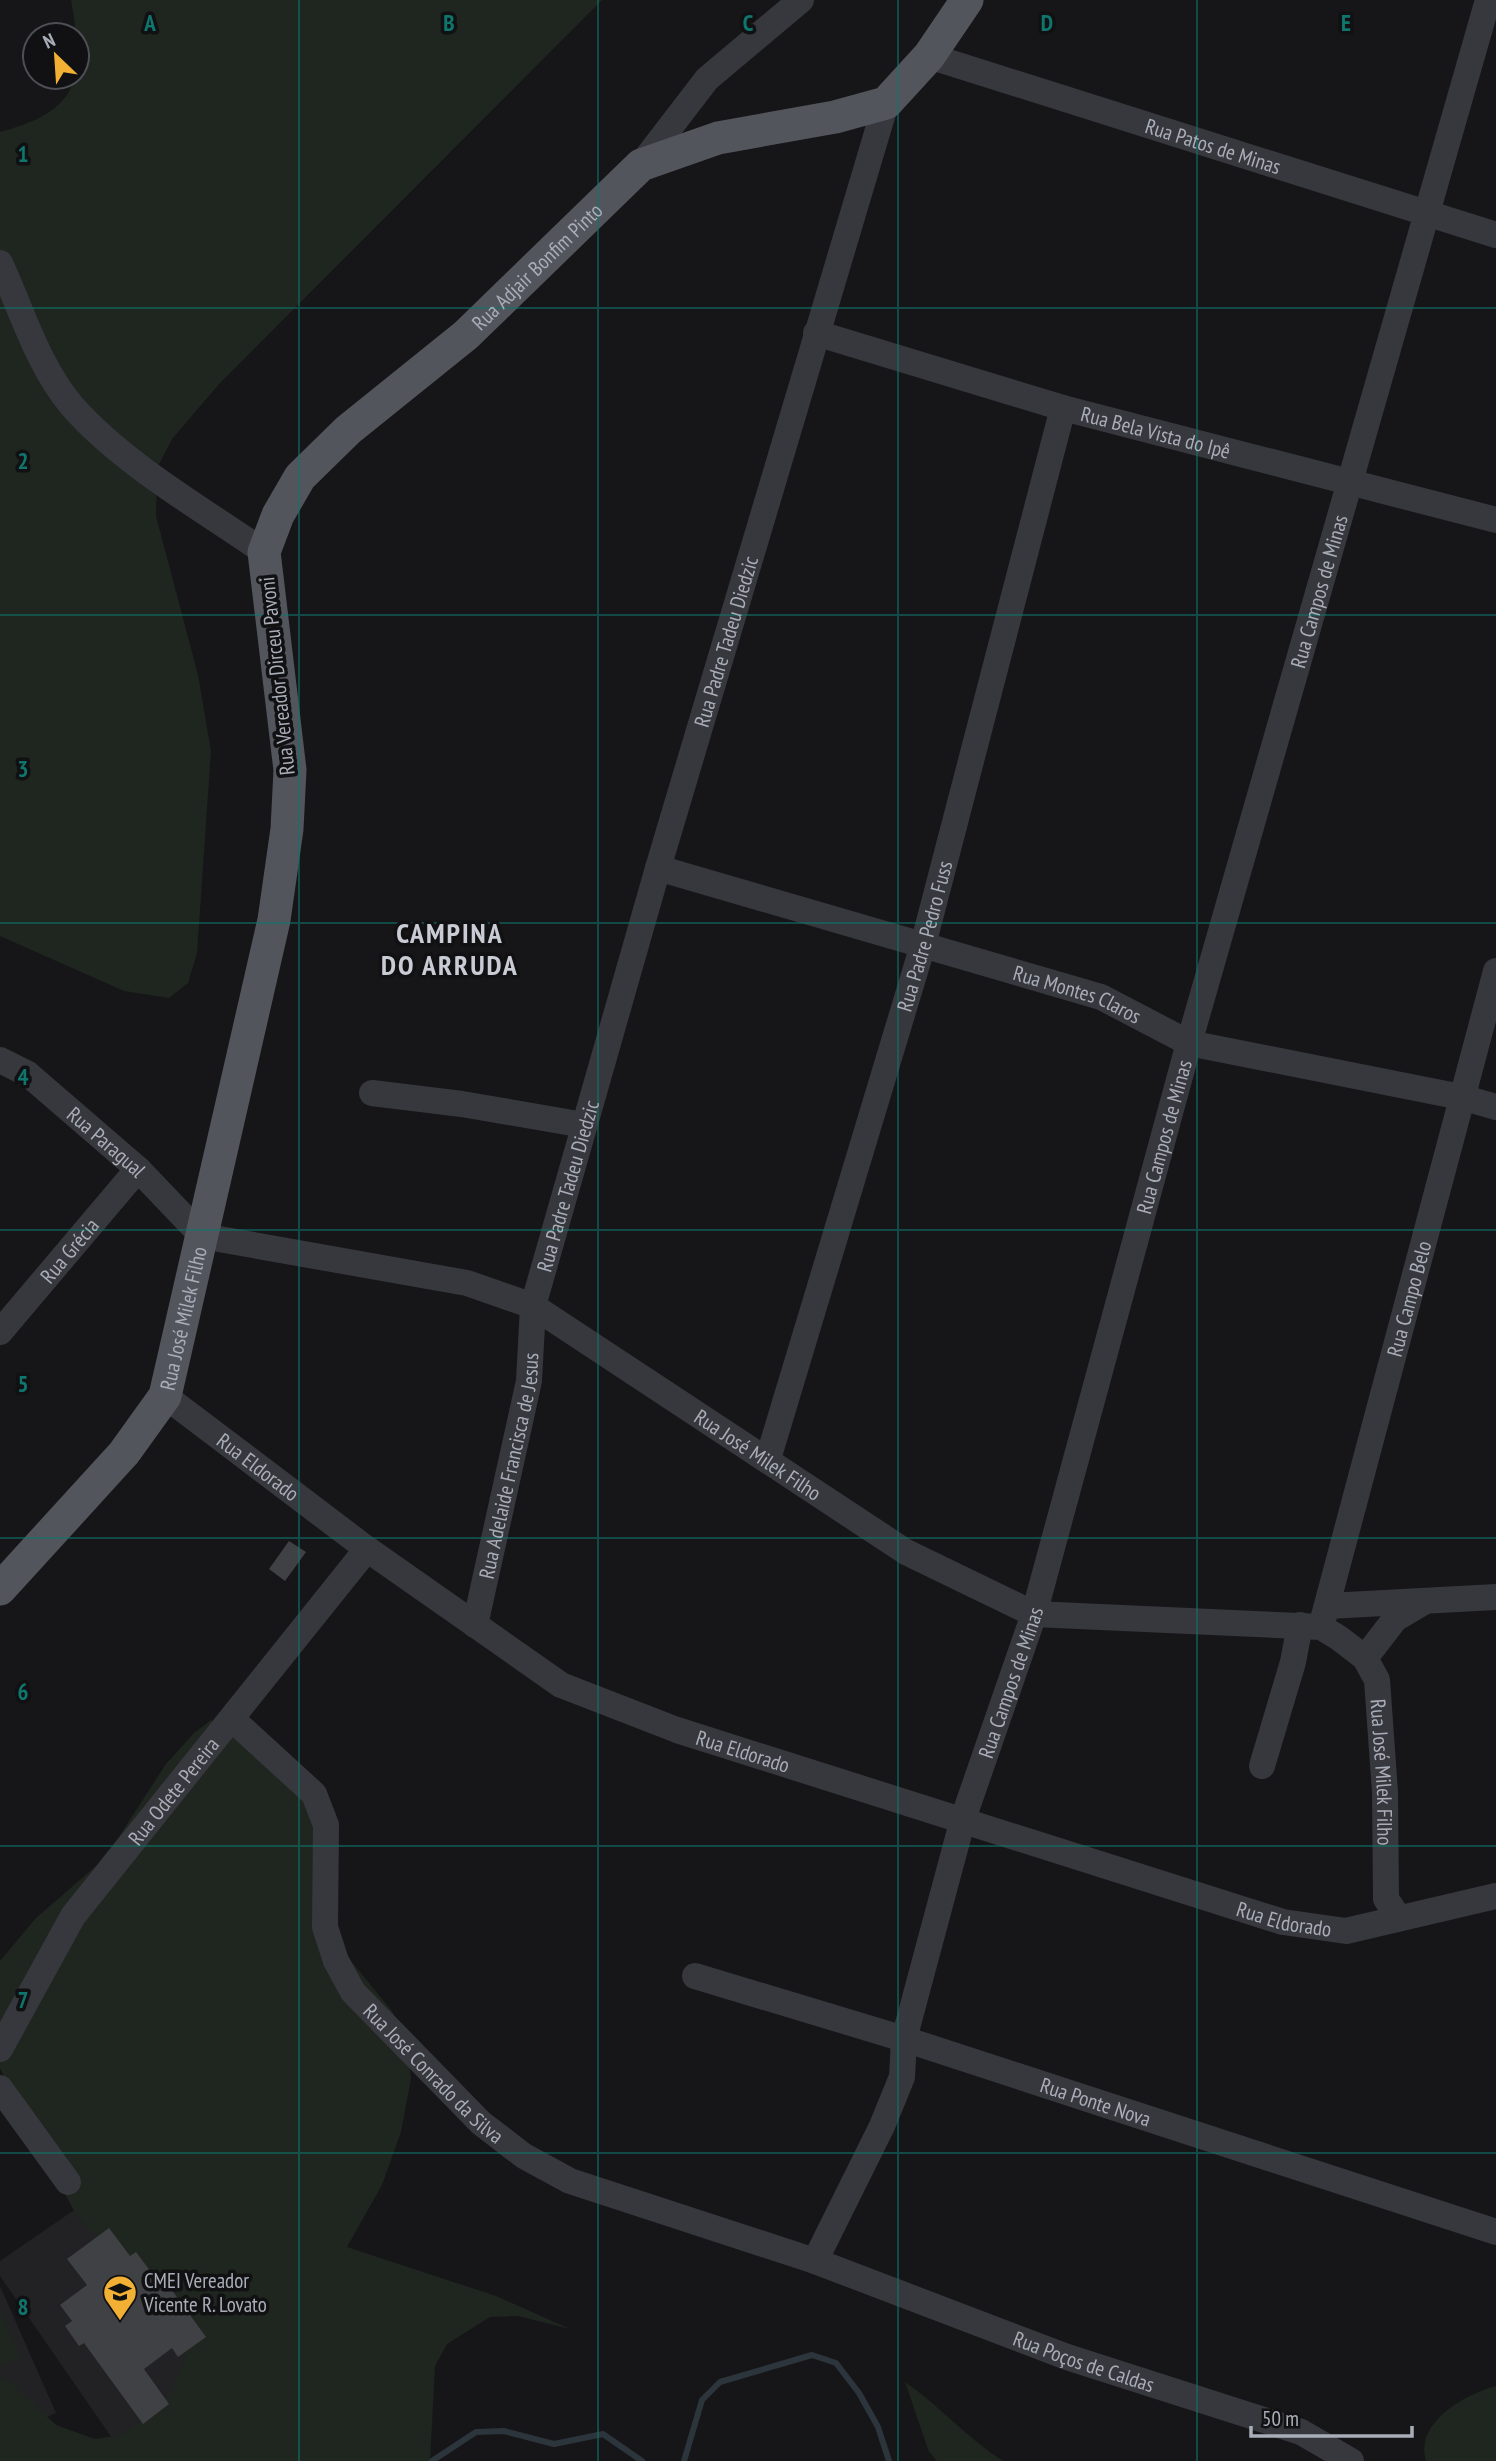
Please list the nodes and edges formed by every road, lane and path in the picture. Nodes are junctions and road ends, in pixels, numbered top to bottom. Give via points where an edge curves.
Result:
1 (801, 0) edge
2 (967, 0) edge
3 (1488, 0) edge
4 (929, 56) junction
5 (886, 103) junction
6 (641, 165) junction
7 (1424, 213) junction
8 (1496, 235) edge
9 (0, 263) edge
10 (816, 333) junction
11 (1063, 408) junction
12 (1350, 480) junction
13 (1496, 520) edge
14 (264, 552) junction
15 (658, 868) junction
16 (923, 945) junction
17 (1496, 971) edge
18 (1189, 1044) junction
19 (0, 1060) edge
20 (372, 1093) dead end
21 (1461, 1097) junction
22 (1496, 1107) edge
23 (584, 1125) junction
24 (138, 1169) junction
25 (202, 1236) junction
26 (533, 1306) junction
27 (0, 1332) edge
28 (164, 1396) junction
29 (768, 1459) junction
30 (368, 1549) junction
31 (0, 1589) edge
32 (1496, 1597) edge
33 (1424, 1602) junction
34 (1034, 1614) junction
35 (1316, 1619) junction
36 (475, 1625) junction
37 (1365, 1658) junction
38 (232, 1719) junction
39 (1262, 1766) dead end
40 (963, 1819) junction
41 (1496, 1896) edge
42 (1399, 1918) junction
43 (695, 1976) dead end
44 (904, 2039) junction
45 (0, 2049) edge
46 (0, 2088) edge
47 (68, 2182) dead end
48 (1496, 2232) edge
49 (815, 2261) junction
50 (1351, 2461) edge

1 - 6 street via 707,79
2 - 4 main road, Rua Padre Tadeu Diedzic
3 - 7 street, Rua Campos de Minas
4 - 5 main road, Rua Padre Tadeu Diedzic
4 - 7 street, Rua Patos de Minas
5 - 6 main road, Rua Adjair Bonfim Pinto via 718,138
5 - 10 street, Rua Padre Tadeu Diedzic
6 - 14 main road, Rua Adjair Bonfim Pinto via 466,335 348,430 300,477
7 - 8 street, Rua Patos de Minas
7 - 12 street, Rua Campos de Minas
9 - 14 street, Rua Vereador Dirceu Pavoni via 40,357 72,406 119,450
10 - 11 street, Rua Bela Vista do Ipê
10 - 15 street, Rua Padre Tadeu Diedzic
11 - 12 street, Rua Bela Vista do Ipê
11 - 16 street, Rua Padre Pedro Fuss
12 - 13 street, Rua Bela Vista do Ipê
12 - 18 street, Rua Campos de Minas
14 - 25 main road, Rua Vereador Dirceu Pavoni via 290,770 287,829 274,919
15 - 16 street, Rua Montes Claros
15 - 23 street, Rua Padre Tadeu Diedzic
16 - 18 street, Rua Montes Claros via 1101,997
16 - 29 street, Rua Padre Pedro Fuss
17 - 21 street, Rua Campo Belo
18 - 21 street, Rua Montes Claros
18 - 34 street, Rua Campos de Minas
19 - 24 street, Rua Paragual via 28,1074
20 - 23 street
21 - 22 street, Rua Montes Claros
21 - 35 street, Rua Campo Belo
23 - 26 street, Rua Padre Tadeu Diedzic
24 - 25 street, Rua Paragual
24 - 27 street, Rua Grécia
25 - 26 street, Rua José Milek Filho via 467,1283
25 - 28 main road, Rua José Milek Filho
26 - 29 street, Rua José Milek Filho
26 - 36 street, Rua Adelaide Francisca de Jesus via 529,1381
28 - 30 street, Rua Eldorado
28 - 31 main road, Rua José Milek Filho via 124,1453
29 - 34 street, Rua José Milek Filho via 906,1552
30 - 36 street, Rua Eldorado
30 - 38 street, Rua Odete Pereira
32 - 33 street, Rua José Milek Filho
33 - 35 street, Rua José Milek Filho
33 - 37 street via 1395,1619
34 - 35 street, Rua José Milek Filho
34 - 40 street, Rua Campos de Minas
35 - 37 street
35 - 39 street, Rua Campo Belo via 1293,1662
36 - 40 street, Rua Eldorado via 561,1685 677,1730
37 - 42 street, Rua José Milek Filho via 1377,1680 1386,1899
38 - 45 street, Rua Odete Pereira via 73,1916
38 - 49 street, Rua José Conrado da Silva via 314,1794 326,1825 325,1927 353,1992 481,2123 524,2156 569,2181
40 - 42 street, Rua Eldorado via 1283,1922 1346,1931
40 - 44 street, Rua Campos de Minas
41 - 42 street
43 - 44 street, Rua Ponte Nova
44 - 48 street, Rua Ponte Nova
44 - 49 street, Rua Campos de Minas via 902,2077
46 - 47 street
49 - 50 street, Rua Poços de Caldas via 1068,2357 1301,2432

